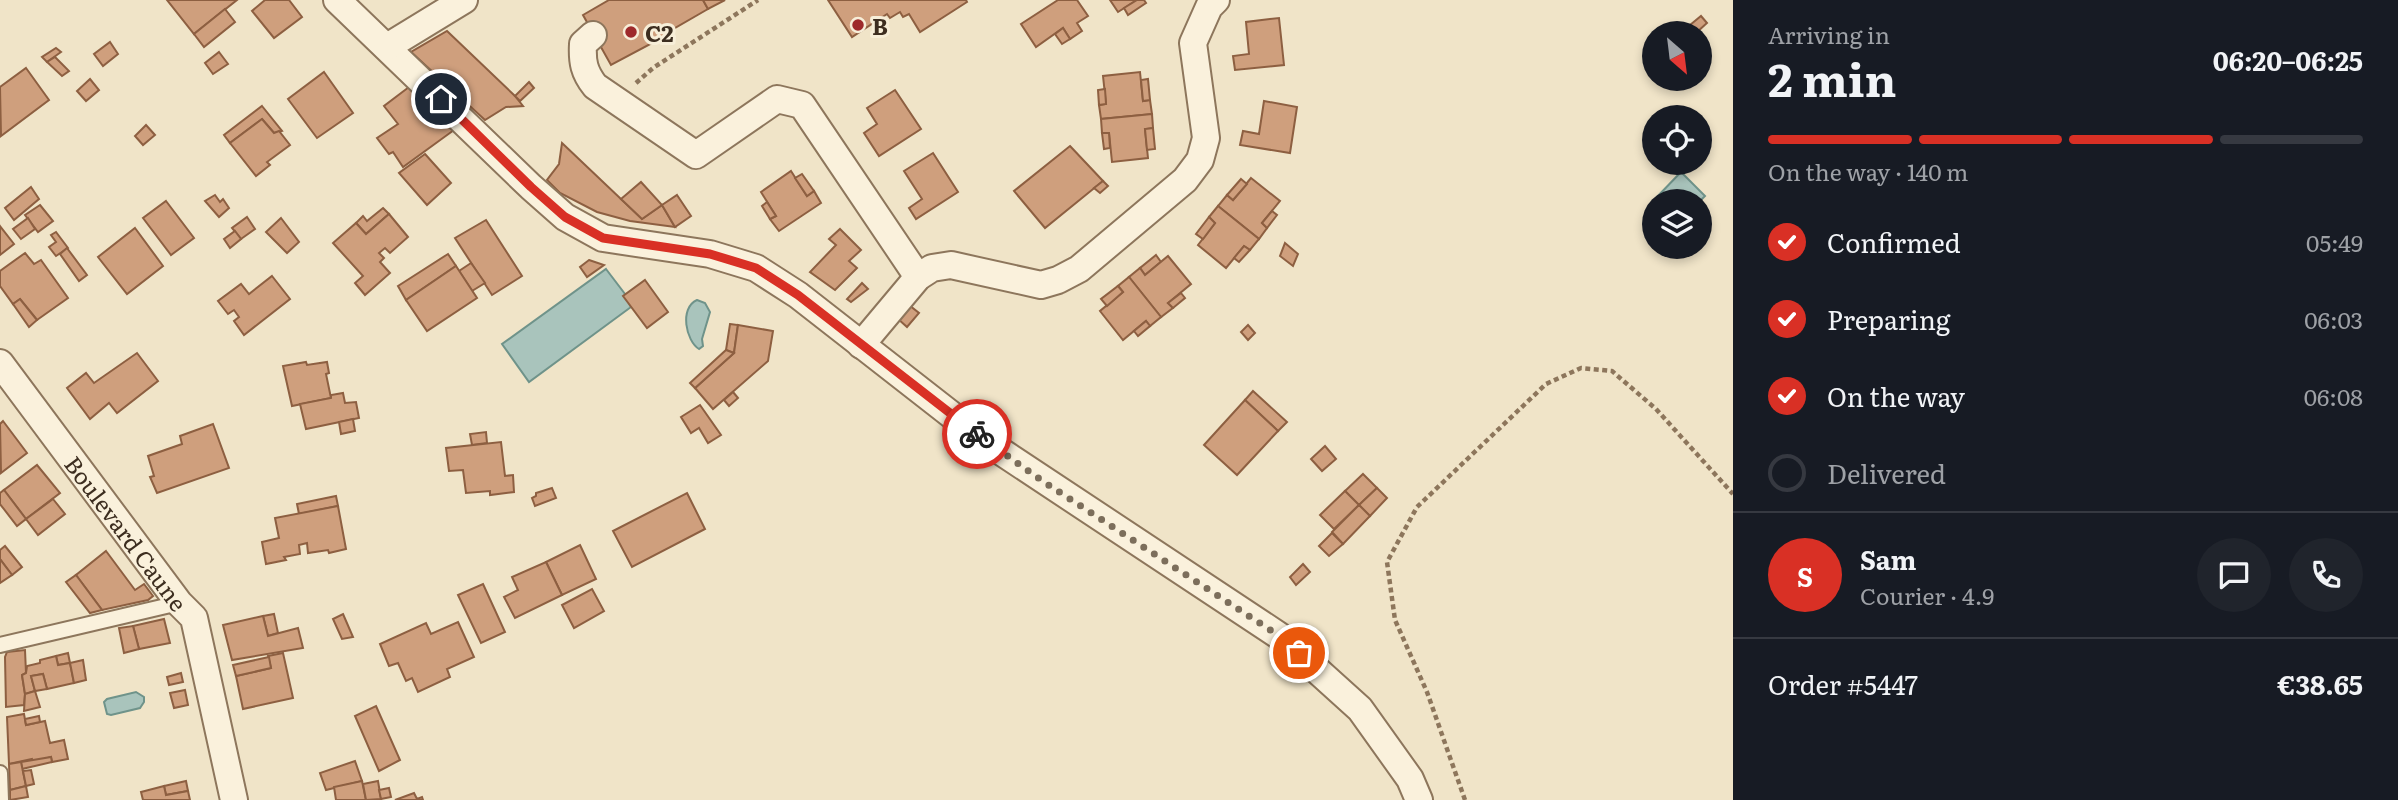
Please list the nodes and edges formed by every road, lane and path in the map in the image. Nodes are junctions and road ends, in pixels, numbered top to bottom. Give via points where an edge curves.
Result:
1 (337, 0) edge
2 (464, 0) edge
3 (758, 0) edge
4 (1216, 0) edge
5 (593, 34) dead end
6 (387, 47) junction
7 (617, 100) junction
8 (918, 276) junction
9 (861, 345) junction
10 (0, 363) edge
11 (1733, 494) edge
12 (179, 603) junction
13 (0, 645) edge
14 (0, 773) edge
15 (1, 800) edge
16 (234, 800) edge
17 (1419, 800) edge
18 (1465, 800) edge

1 - 6 street
2 - 6 street
3 - 7 path via 653,68
4 - 8 street via 1193,43 1206,138 1200,160 1185,180 1079,269 1058,280 1041,285 951,265
5 - 7 street via 583,44 586,74
6 - 9 street via 565,217 603,238 710,254 756,268
7 - 8 street via 696,155 777,99 802,105
8 - 9 street
9 - 17 street via 985,441 1278,635 1360,709 1410,779
10 - 12 street, Boulevard Caune
11 - 18 path via 1656,409 1612,372 1581,368 1546,384 1417,507 1387,562 1395,620 1427,692
12 - 13 lane
12 - 16 street, Boulevard Caune via 194,618
14 - 15 lane

